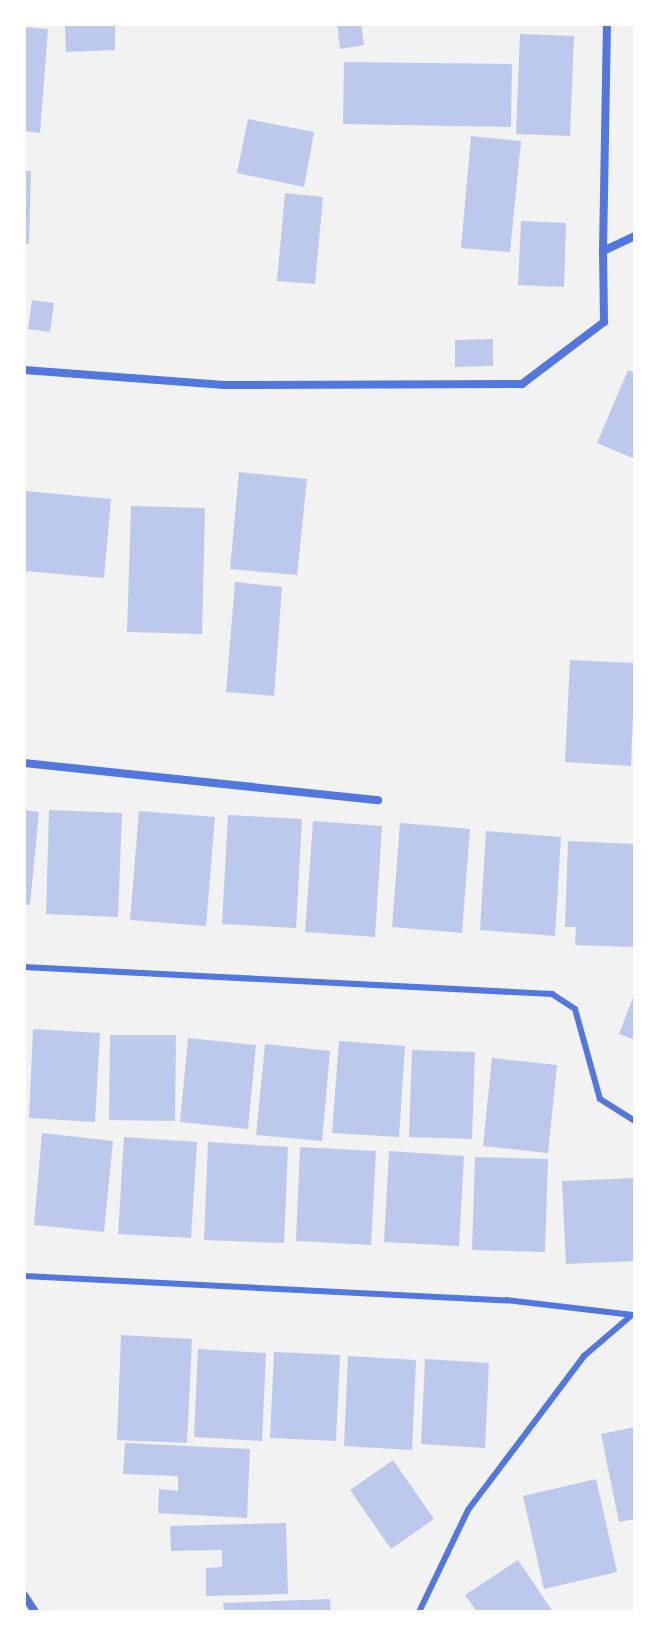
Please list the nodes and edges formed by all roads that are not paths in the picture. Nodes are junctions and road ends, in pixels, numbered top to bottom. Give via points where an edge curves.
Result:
1 (607, 24) edge
2 (635, 236) edge
3 (603, 251) junction
4 (24, 370) edge
5 (24, 763) edge
6 (378, 800) dead end
7 (24, 967) edge
8 (635, 1121) edge
9 (24, 1276) edge
10 (634, 1314) edge
11 (24, 1595) edge
12 (35, 1612) edge
13 (419, 1612) edge

1 - 3 street
2 - 3 street
3 - 4 street via 604,322 522,384 224,385
5 - 6 street
7 - 8 lane via 552,994 575,1009 600,1099
9 - 10 lane via 506,1300
10 - 13 lane via 584,1356 468,1510
11 - 12 street

